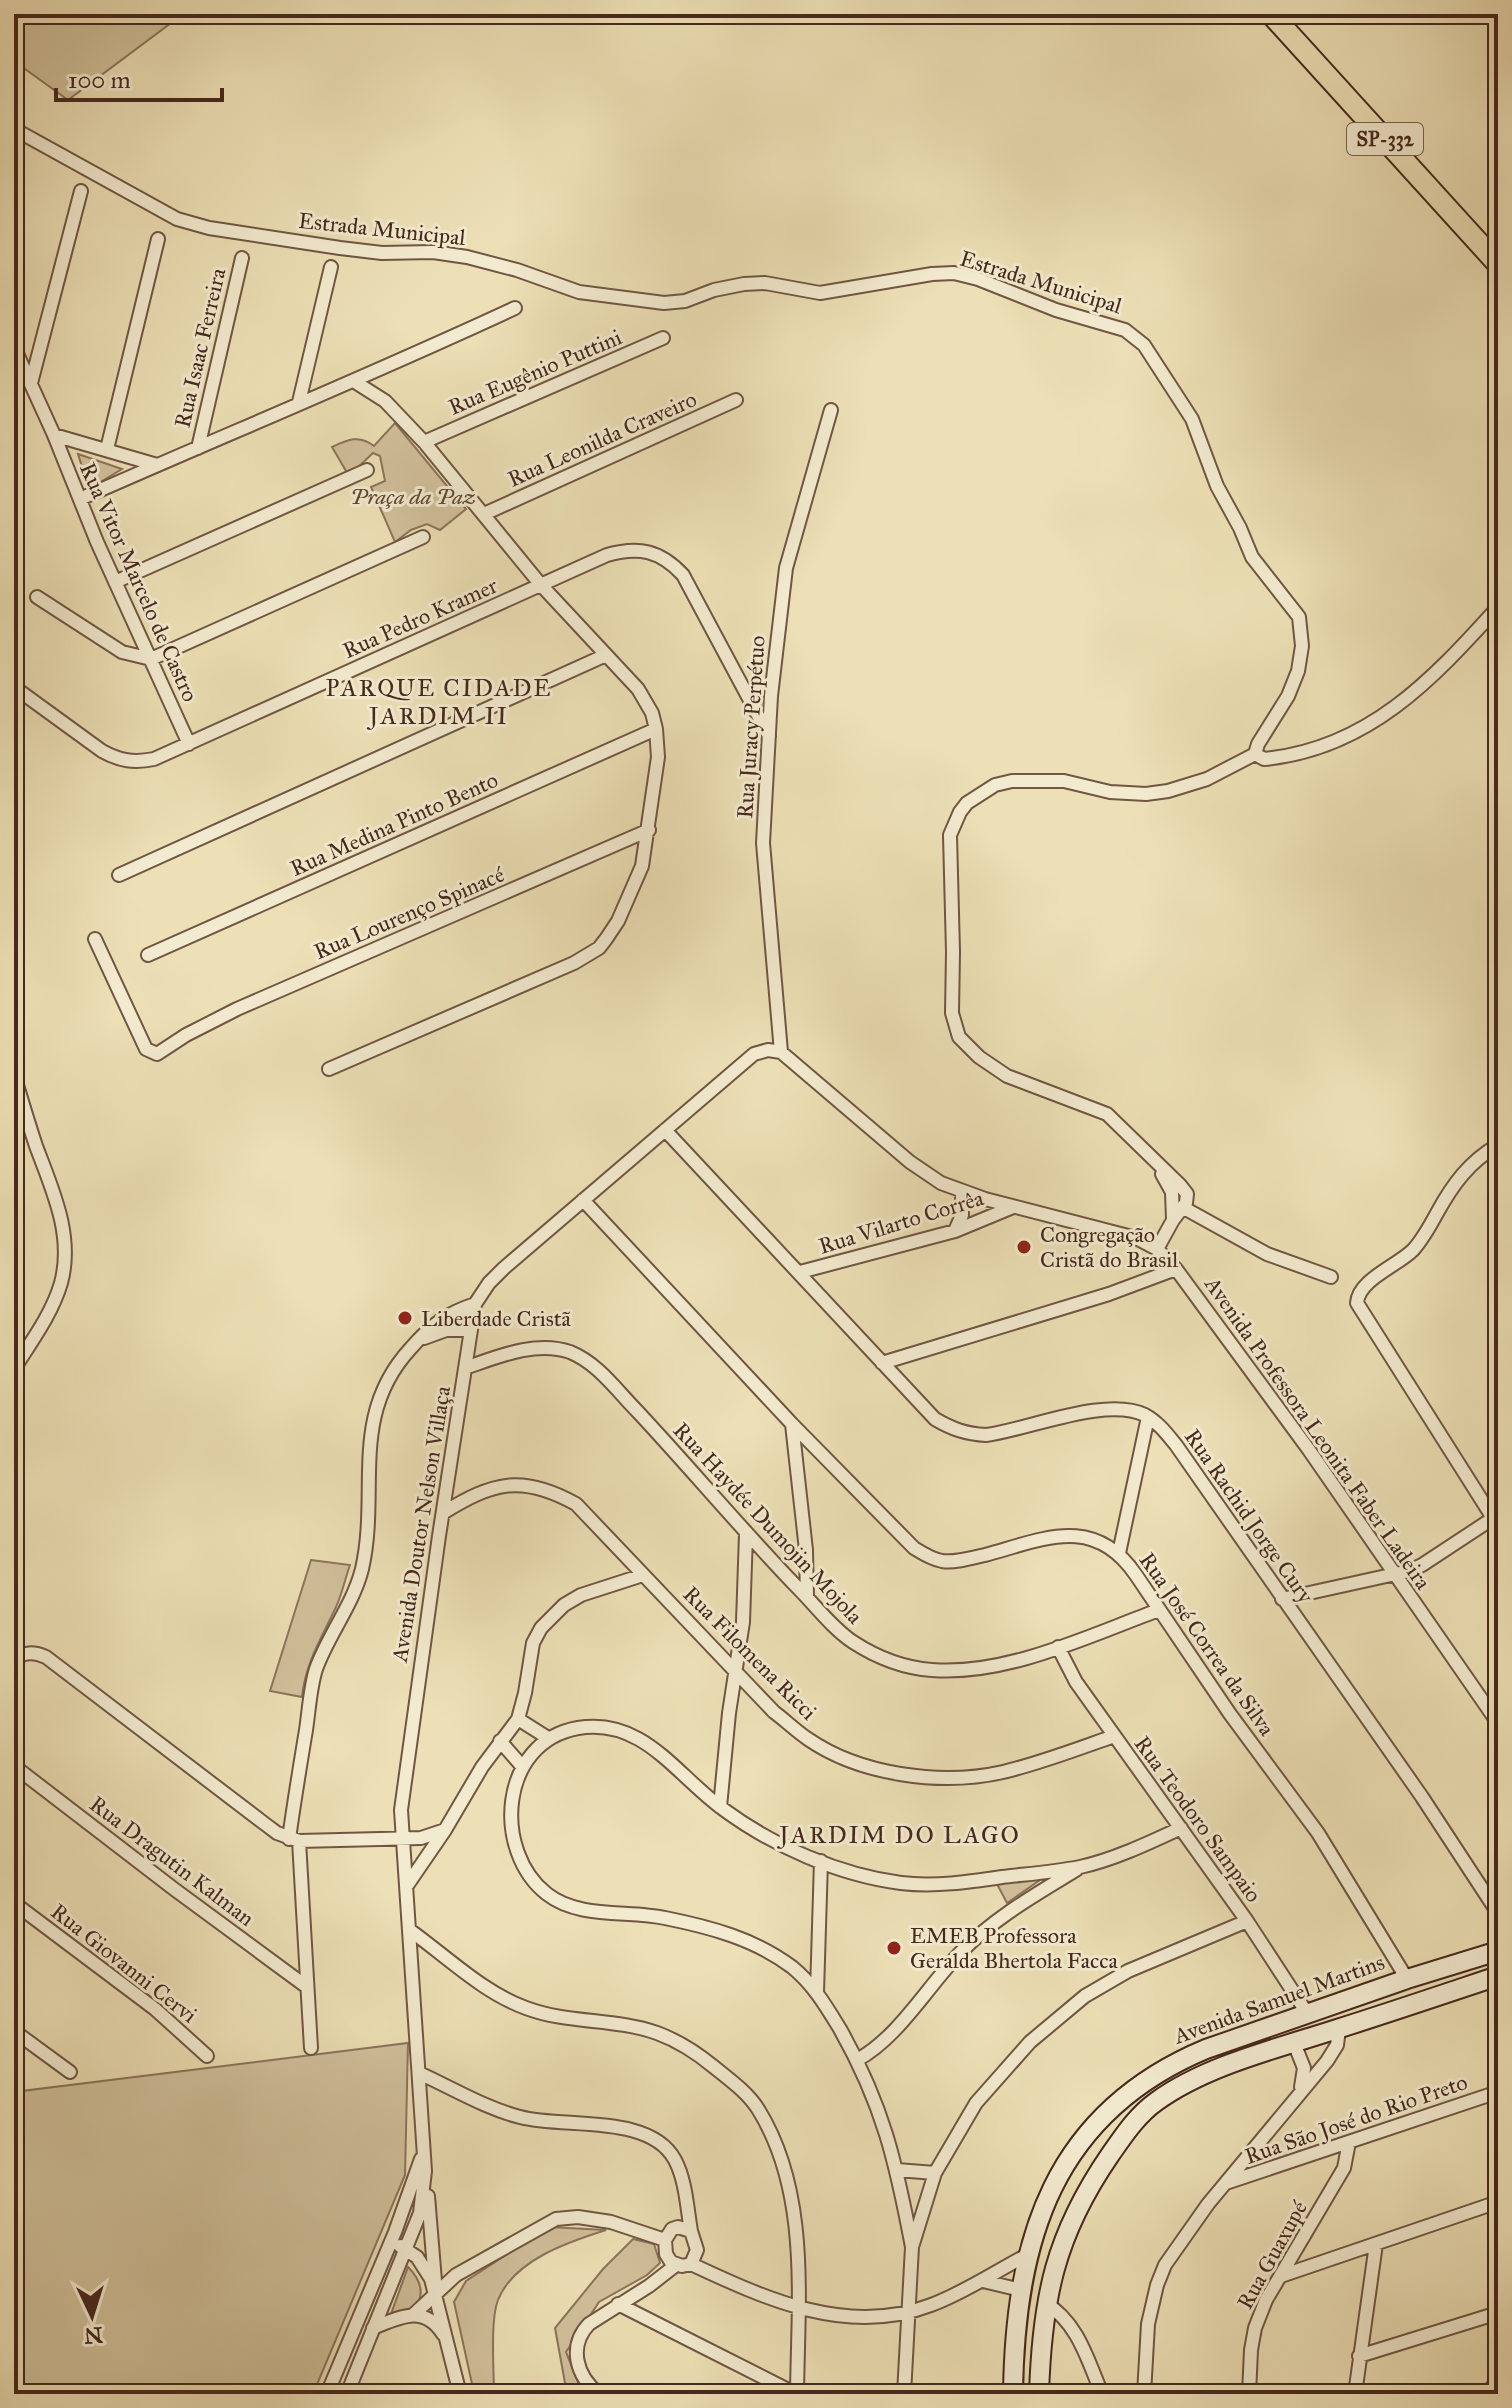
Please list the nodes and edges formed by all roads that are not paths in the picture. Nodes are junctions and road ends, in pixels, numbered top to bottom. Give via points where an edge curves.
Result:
1 (1271, 14) edge
2 (14, 129) edge
3 (81, 191) dead end
4 (158, 239) dead end
5 (242, 258) dead end
6 (1498, 264) edge
7 (331, 267) dead end
8 (515, 308) dead end
9 (663, 338) dead end
10 (14, 347) edge
11 (355, 382) junction
12 (31, 383) junction
13 (736, 400) dead end
14 (299, 402) junction
15 (831, 410) dead end
16 (54, 435) junction
17 (424, 442) junction
18 (198, 448) junction
19 (107, 449) junction
20 (157, 465) junction
21 (367, 470) dead end
22 (80, 499) junction
23 (484, 514) junction
24 (423, 537) dead end
25 (115, 582) junction
26 (541, 585) junction
27 (37, 597) dead end
28 (1498, 607) edge
29 (606, 655) junction
30 (151, 659) junction
31 (14, 687) edge
32 (656, 729) junction
33 (769, 736) junction
34 (189, 744) junction
35 (1255, 754) junction
36 (649, 830) junction
37 (119, 875) dead end
38 (95, 939) dead end
39 (148, 955) dead end
40 (781, 1052) junction
41 (329, 1069) dead end
42 (14, 1075) edge
43 (665, 1130) junction
44 (1498, 1145) edge
45 (1149, 1153) junction
46 (962, 1192) junction
47 (583, 1200) junction
48 (1013, 1207) junction
49 (1184, 1208) junction
50 (1173, 1220) junction
51 (955, 1231) junction
52 (1157, 1249) junction
53 (1176, 1269) junction
54 (800, 1272) junction
55 (1331, 1277) dead end
56 (475, 1304) junction
57 (470, 1330) junction
58 (417, 1341) junction
59 (882, 1363) junction
60 (465, 1368) junction
61 (14, 1369) edge
62 (1148, 1417) junction
63 (792, 1424) junction
64 (443, 1513) junction
65 (1496, 1516) edge
66 (746, 1534) junction
67 (1119, 1553) junction
68 (643, 1575) junction
69 (1393, 1575) junction
70 (807, 1597) junction
71 (1282, 1599) junction
72 (1159, 1610) junction
73 (1058, 1647) junction
74 (14, 1661) edge
75 (736, 1673) junction
76 (518, 1719) junction
77 (1498, 1723) edge
78 (1114, 1736) junction
79 (548, 1738) junction
80 (500, 1741) junction
81 (521, 1765) junction
82 (14, 1766) edge
83 (720, 1807) junction
84 (1181, 1828) junction
85 (445, 1830) junction
86 (402, 1839) junction
87 (294, 1840) junction
88 (821, 1861) junction
89 (1082, 1867) junction
90 (408, 1884) junction
91 (14, 1903) edge
92 (1498, 1913) edge
93 (1247, 1921) junction
94 (411, 1931) junction
95 (1498, 1951) edge
96 (1498, 1976) edge
97 (1407, 1979) junction
98 (307, 1987) junction
99 (817, 1992) junction
100 (1316, 2010) junction
101 (1286, 2020) junction
102 (1339, 2029) junction
103 (14, 2031) edge
104 (1294, 2043) junction
105 (311, 2048) dead end
106 (207, 2056) dead end
107 (857, 2060) junction
108 (70, 2072) dead end
109 (419, 2073) junction
110 (1300, 2090) junction
111 (1498, 2092) edge
112 (1349, 2142) junction
113 (423, 2152) junction
114 (897, 2170) junction
115 (425, 2171) junction
116 (935, 2173) junction
117 (1226, 2183) junction
118 (1498, 2202) edge
119 (420, 2213) junction
120 (398, 2225) junction
121 (691, 2231) junction
122 (665, 2240) junction
123 (390, 2244) junction
124 (1376, 2244) junction
125 (912, 2247) junction
126 (406, 2249) junction
127 (433, 2250) junction
128 (1029, 2254) junction
129 (691, 2264) junction
130 (676, 2265) junction
131 (435, 2272) junction
132 (1054, 2273) junction
133 (456, 2275) junction
134 (1281, 2276) junction
135 (983, 2281) junction
136 (1021, 2290) junction
137 (436, 2296) junction
138 (1045, 2303) junction
139 (618, 2304) junction
140 (798, 2309) junction
141 (909, 2312) junction
142 (1498, 2313) edge
143 (413, 2315) junction
144 (373, 2328) junction
145 (444, 2336) junction
146 (1359, 2356) junction
147 (1498, 2382) edge
148 (327, 2394) edge
149 (347, 2394) edge
150 (460, 2394) edge
151 (599, 2394) edge
152 (797, 2394) edge
153 (904, 2394) edge
154 (1013, 2394) edge
155 (1039, 2394) edge
156 (1102, 2394) edge
157 (1144, 2394) edge
158 (1249, 2394) edge
159 (1355, 2394) edge
160 (1485, 2394) edge

1 - 6 main road, SP-332
2 - 35 street, Estrada Municipal via 177,219 209,228 382,253 467,257 579,292 664,303 756,282 820,293 954,273 1125,330 1144,345 1192,419 1252,557 1299,617 1298,671
3 - 12 street
4 - 19 street
5 - 18 street, Rua Isaac Ferreira
7 - 14 street
8 - 11 street
9 - 17 street, Rua Eugênio Puttini
10 - 12 street, Rua Vitor Marcelo de Castro
11 - 14 street
11 - 17 street via 385,401
12 - 16 street, Rua Vitor Marcelo de Castro
13 - 23 street, Rua Leonilda Craveiro
14 - 18 street
15 - 33 street, Rua Juracy Perpétuo via 786,568
16 - 19 street, Rua Vitor Marcelo de Castro
16 - 22 street, Rua Vitor Marcelo de Castro
17 - 23 street
18 - 20 street
19 - 20 street, Rua Vitor Marcelo de Castro
20 - 22 street
21 - 25 street
22 - 25 street, Rua Vitor Marcelo de Castro
23 - 26 street
24 - 30 street
25 - 30 street, Rua Vitor Marcelo de Castro
26 - 29 street
26 - 33 street, Rua Pedro Kramer via 623,550 641,549 673,564
26 - 34 street, Rua Pedro Kramer
27 - 30 street via 122,652
28 - 35 street via 1440,671 1371,723 1322,748 1273,759
29 - 32 street via 638,689
29 - 37 street
30 - 34 street, Rua Vitor Marcelo de Castro
31 - 34 street, Rua Pedro Kramer via 117,759 154,759
32 - 36 street
32 - 39 street, Rua Medina Pinto Bento
33 - 40 street, Rua Juracy Perpétuo via 763,843
35 - 45 street via 1207,779 1146,794 1064,781 995,785 967,803 950,835 952,1013 959,1037 1007,1076 1107,1114
36 - 38 street, Rua Lourenço Spinacé via 237,1009 161,1053 146,1049
36 - 41 street via 630,897 599,948
40 - 43 street, Avenida Doutor Nelson Villaça via 754,1054
40 - 46 street, Avenida Professora Leonita Faber Ladeira via 910,1162
42 - 61 street via 54,1191 65,1242 55,1299
43 - 47 street, Avenida Doutor Nelson Villaça
43 - 54 street
44 - 65 street via 1461,1174 1415,1248 1358,1292 1358,1307
45 - 49 street via 1185,1190
45 - 50 street via 1172,1192
46 - 48 street, Avenida Professora Leonita Faber Ladeira
46 - 51 street via 962,1215
47 - 56 street, Avenida Doutor Nelson Villaça via 504,1268
47 - 63 street, Rua José Correa da Silva
48 - 51 street, Rua Vilarto Corrêa
48 - 52 street, Avenida Professora Leonita Faber Ladeira via 1117,1233
49 - 50 street
49 - 55 street via 1267,1254
50 - 52 street
51 - 54 street, Rua Vilarto Corrêa
52 - 53 street, Avenida Professora Leonita Faber Ladeira
53 - 59 street
53 - 69 street, Avenida Professora Leonita Faber Ladeira
54 - 59 street
56 - 57 street, Avenida Doutor Nelson Villaça
56 - 58 street via 446,1315
57 - 58 street via 446,1330
57 - 60 street, Avenida Doutor Nelson Villaça
58 - 87 street via 386,1382 372,1422 362,1570 313,1680
59 - 62 street via 935,1419 968,1434 1007,1432 1103,1409 1127,1409
60 - 64 street, Avenida Doutor Nelson Villaça
60 - 66 street, Rua Haydée Dumojin Mojola via 539,1348 556,1348 584,1360
62 - 67 street
62 - 71 street, Rua Rachid Jorge Cury via 1176,1445
63 - 67 street, Rua José Correa da Silva via 899,1535 928,1557 968,1559 1066,1535 1094,1538
63 - 70 street
64 - 68 street, Rua Filomena Ricci via 498,1487 551,1490 576,1504
64 - 86 street, Avenida Doutor Nelson Villaça via 403,1784
65 - 69 street via 1422,1565
66 - 70 street, Rua Haydée Dumojin Mojola
66 - 75 street
67 - 72 street, Rua José Correa da Silva
68 - 75 street, Rua Filomena Ricci
68 - 76 street via 581,1595 552,1615 533,1643
69 - 71 street
69 - 77 street, Avenida Professora Leonita Faber Ladeira
70 - 73 street, Rua Haydée Dumojin Mojola via 850,1640 904,1665 969,1670
71 - 92 street, Rua Rachid Jorge Cury
72 - 73 street, Rua Haydée Dumojin Mojola
72 - 97 street, Rua José Correa da Silva via 1318,1833
73 - 78 street, Rua Teodoro Sampaio
74 - 87 street via 24,1654 46,1657 265,1824
75 - 78 street, Rua Filomena Ricci via 809,1739 837,1754 901,1773 1000,1773
75 - 83 street
76 - 79 street
76 - 80 street
78 - 84 street, Rua Teodoro Sampaio
79 - 81 street
79 - 83 street via 579,1728 627,1732 662,1754
80 - 81 street
80 - 85 street
81 - 99 street via 513,1793 514,1835 523,1863 544,1892 575,1907 722,1931 775,1956
82 - 98 street, Rua Dragutin Kalman
83 - 88 street
84 - 89 street
84 - 93 street, Rua Teodoro Sampaio
85 - 86 street
85 - 90 street
86 - 87 street
86 - 90 street, Avenida Doutor Nelson Villaça
87 - 98 street
88 - 89 street via 901,1883 939,1884
88 - 99 street
89 - 107 street via 987,1928 939,1975 882,2044
90 - 94 street, Avenida Doutor Nelson Villaça
91 - 106 street, Rua Giovanni Cervi via 155,2009
93 - 100 street, Rua Teodoro Sampaio
93 - 116 street via 1128,1971 1062,2014 976,2103
94 - 109 street, Avenida Doutor Nelson Villaça
94 - 140 street via 506,1999 547,2014 657,2033 693,2050 737,2085 757,2108 787,2177
95 - 97 main road, Avenida Samuel Martins
96 - 102 main road, Avenida Samuel Martins
97 - 100 main road, Avenida Samuel Martins
98 - 105 street
99 - 107 street
100 - 101 main road, Avenida Samuel Martins
100 - 102 main road
101 - 104 main road
101 - 128 main road, Avenida Samuel Martins via 1174,2062 1105,2114 1060,2170 1043,2204
102 - 104 main road, Avenida Samuel Martins
102 - 110 street via 1333,2052
103 - 108 street
104 - 110 street via 1304,2068
104 - 132 main road, Avenida Samuel Martins via 1184,2085 1143,2113 1088,2186
107 - 114 street via 878,2105
109 - 113 street, Avenida Doutor Nelson Villaça
109 - 121 street via 521,2118 619,2128 657,2140 677,2165
110 - 117 street
111 - 112 street, Rua São José do Rio Preto
112 - 117 street, Rua São José do Rio Preto
112 - 134 street, Rua Guaxupé via 1344,2168
113 - 115 street, Avenida Doutor Nelson Villaça
113 - 120 street, Avenida Doutor Nelson Villaça
114 - 116 street
114 - 125 street
115 - 119 street, Avenida Doutor Nelson Villaça
115 - 127 street
116 - 125 street
117 - 157 street via 1176,2247 1157,2285 1148,2324
118 - 124 street
119 - 120 street
119 - 126 street, Avenida Doutor Nelson Villaça
119 - 127 street
120 - 123 street, Avenida Doutor Nelson Villaça
121 - 122 street via 672,2229
121 - 129 street via 697,2250
122 - 130 street via 666,2254
122 - 133 street via 611,2222 566,2217
123 - 126 street
123 - 148 street, Avenida Doutor Nelson Villaça
124 - 134 street
124 - 146 street
125 - 141 street
126 - 137 street via 427,2270
126 - 144 street, Avenida Doutor Nelson Villaça
127 - 131 street
128 - 132 main road
128 - 135 street
128 - 136 main road, Avenida Samuel Martins
129 - 130 street
129 - 140 street
130 - 139 street
131 - 133 street
131 - 137 street
132 - 138 main road, Avenida Samuel Martins
133 - 137 street
134 - 158 street, Rua Guaxupé via 1255,2328
135 - 136 street
135 - 141 street
136 - 138 main road
136 - 154 main road, Avenida Samuel Martins
137 - 143 street
137 - 145 street
138 - 155 main road, Avenida Samuel Martins
138 - 156 street via 1073,2330
139 - 151 street via 589,2324 577,2342 583,2377
139 - 152 street
140 - 141 street via 860,2316
140 - 152 street
141 - 153 street
142 - 146 street
143 - 144 street
143 - 145 street via 431,2319
144 - 149 street, Avenida Doutor Nelson Villaça
145 - 150 street
146 - 159 street
147 - 160 street

